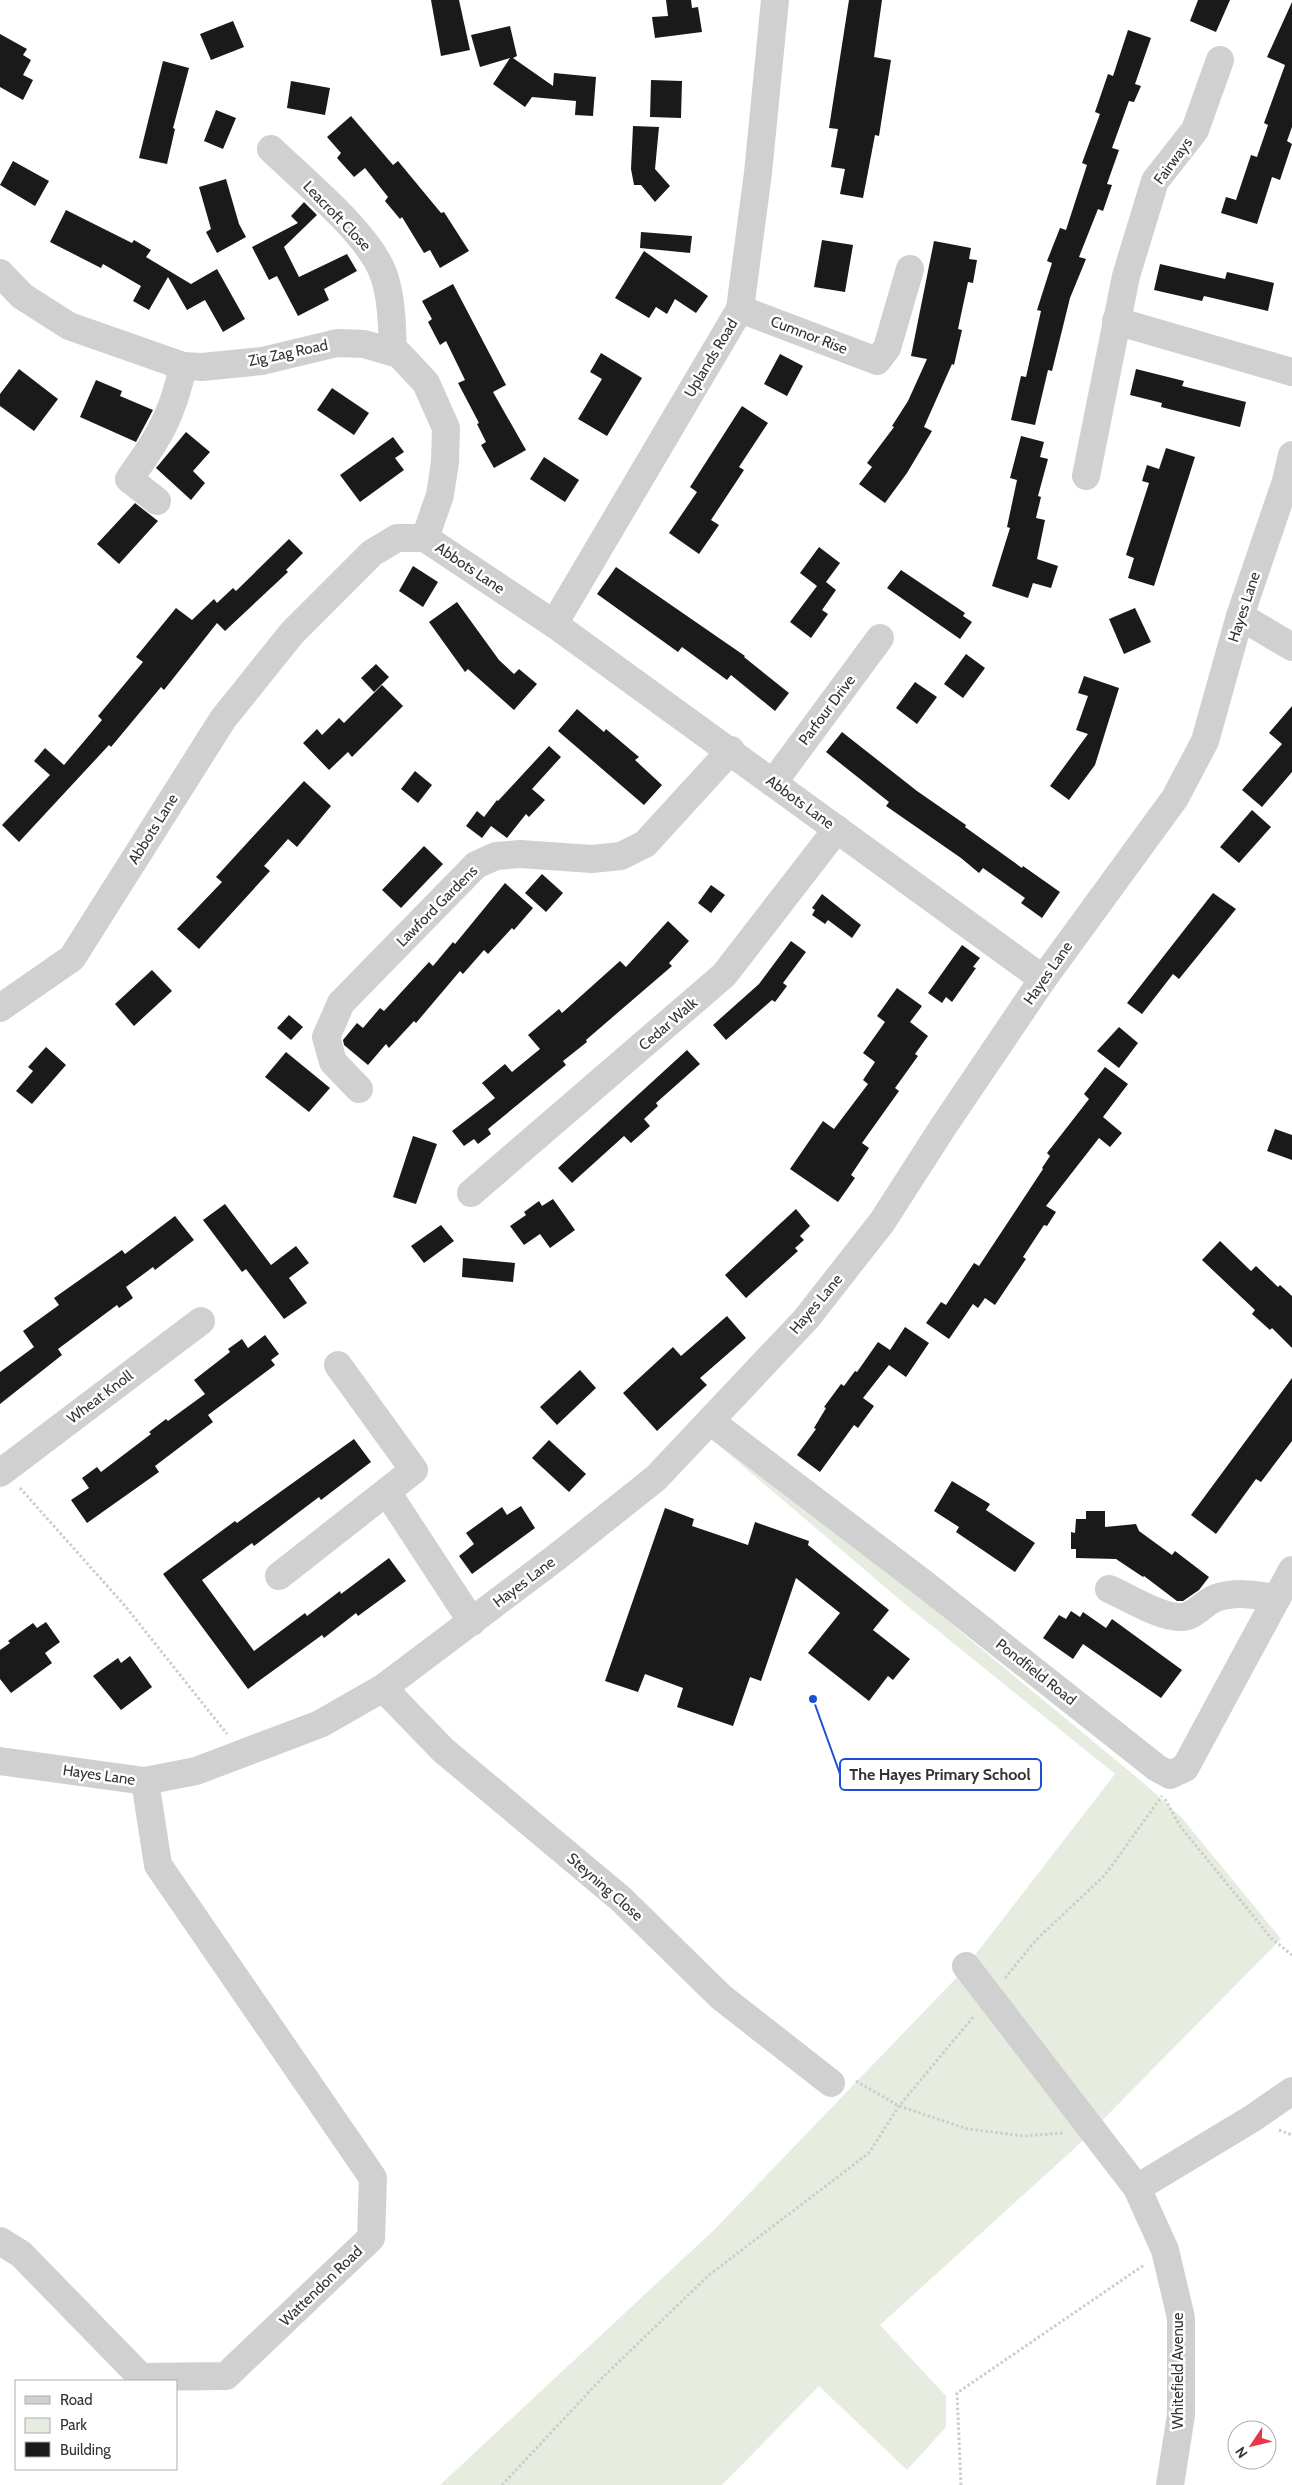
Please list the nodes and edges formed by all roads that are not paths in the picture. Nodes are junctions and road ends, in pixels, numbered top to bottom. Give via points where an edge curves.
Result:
1 (776, 0) edge
2 (1220, 60) dead end
3 (271, 149) dead end
4 (910, 269) dead end
5 (0, 273) edge
6 (740, 309) junction
7 (1116, 321) junction
8 (393, 352) junction
9 (183, 366) junction
10 (1292, 372) edge
11 (1292, 455) edge
12 (1086, 476) dead end
13 (157, 500) dead end
14 (425, 538) junction
15 (1240, 616) junction
16 (554, 624) junction
17 (880, 638) dead end
18 (1292, 647) edge
19 (730, 750) junction
20 (773, 783) junction
21 (837, 828) junction
22 (1043, 979) junction
23 (0, 1008) edge
24 (359, 1089) dead end
25 (471, 1193) dead end
26 (201, 1321) dead end
27 (338, 1365) dead end
28 (710, 1421) junction
29 (2, 1471) edge
30 (387, 1492) junction
31 (1292, 1570) edge
32 (278, 1576) dead end
33 (1109, 1588) dead end
34 (1277, 1598) junction
35 (472, 1622) junction
36 (383, 1688) junction
37 (0, 1761) edge
38 (145, 1781) junction
39 (966, 1966) dead end
40 (831, 2083) dead end
41 (1292, 2091) edge
42 (1137, 2188) junction
43 (0, 2241) edge
44 (1170, 2485) edge

1 - 6 street, Uplands Road
2 - 7 street, Fairways via 1195,130 1155,181
3 - 8 street, Leacroft Close via 370,249 383,273 392,314
4 - 6 street, Cumnor Rise via 887,348 877,361
5 - 9 street, Zig Zag Road via 22,296 68,326
6 - 16 street, Uplands Road
7 - 10 street
7 - 12 street, Fairways
8 - 9 street, Zig Zag Road via 364,344 336,343 262,360 202,368
8 - 14 street, Zig Zag Road via 406,360 426,383 446,428 446,462 440,495
9 - 13 street via 176,399 155,444 129,479
11 - 15 street, Hayes Lane
14 - 16 street, Abbots Lane
14 - 23 street, Abbots Lane via 397,538 372,553 292,633 223,719 72,958
15 - 18 street
15 - 22 street, Hayes Lane via 1205,741 1175,798
16 - 19 street, Abbots Lane
17 - 20 street, Parfour Drive
19 - 20 street, Abbots Lane
19 - 24 street, Lawford Gardens via 644,844 620,856 592,860 520,854 496,856 476,865 341,1003 326,1037 333,1062
20 - 21 street, Abbots Lane
21 - 22 street, Abbots Lane
21 - 25 street, Cedar Walk via 724,975
22 - 28 street, Hayes Lane via 882,1222 806,1319
26 - 29 street, Wheat Knoll
27 - 30 street via 414,1470
28 - 34 street, Pondfield Road via 923,1583 1157,1768 1166,1785 1185,1768
28 - 35 street, Hayes Lane via 656,1478
30 - 32 street
30 - 35 street
31 - 34 street
33 - 34 street via 1164,1614 1181,1618 1215,1598 1243,1593
35 - 36 street, Hayes Lane
36 - 38 street, Hayes Lane via 320,1724 196,1771
36 - 40 street, Steyning Close via 442,1750 621,1899 721,1997
37 - 38 street, Hayes Lane
38 - 43 street, Wattendon Road via 158,1865 373,2178 371,2238 226,2376 151,2377 141,2377 21,2254
39 - 42 street, Whitefield Avenue
41 - 42 street
42 - 44 street, Whitefield Avenue via 1165,2250 1181,2318 1181,2414

